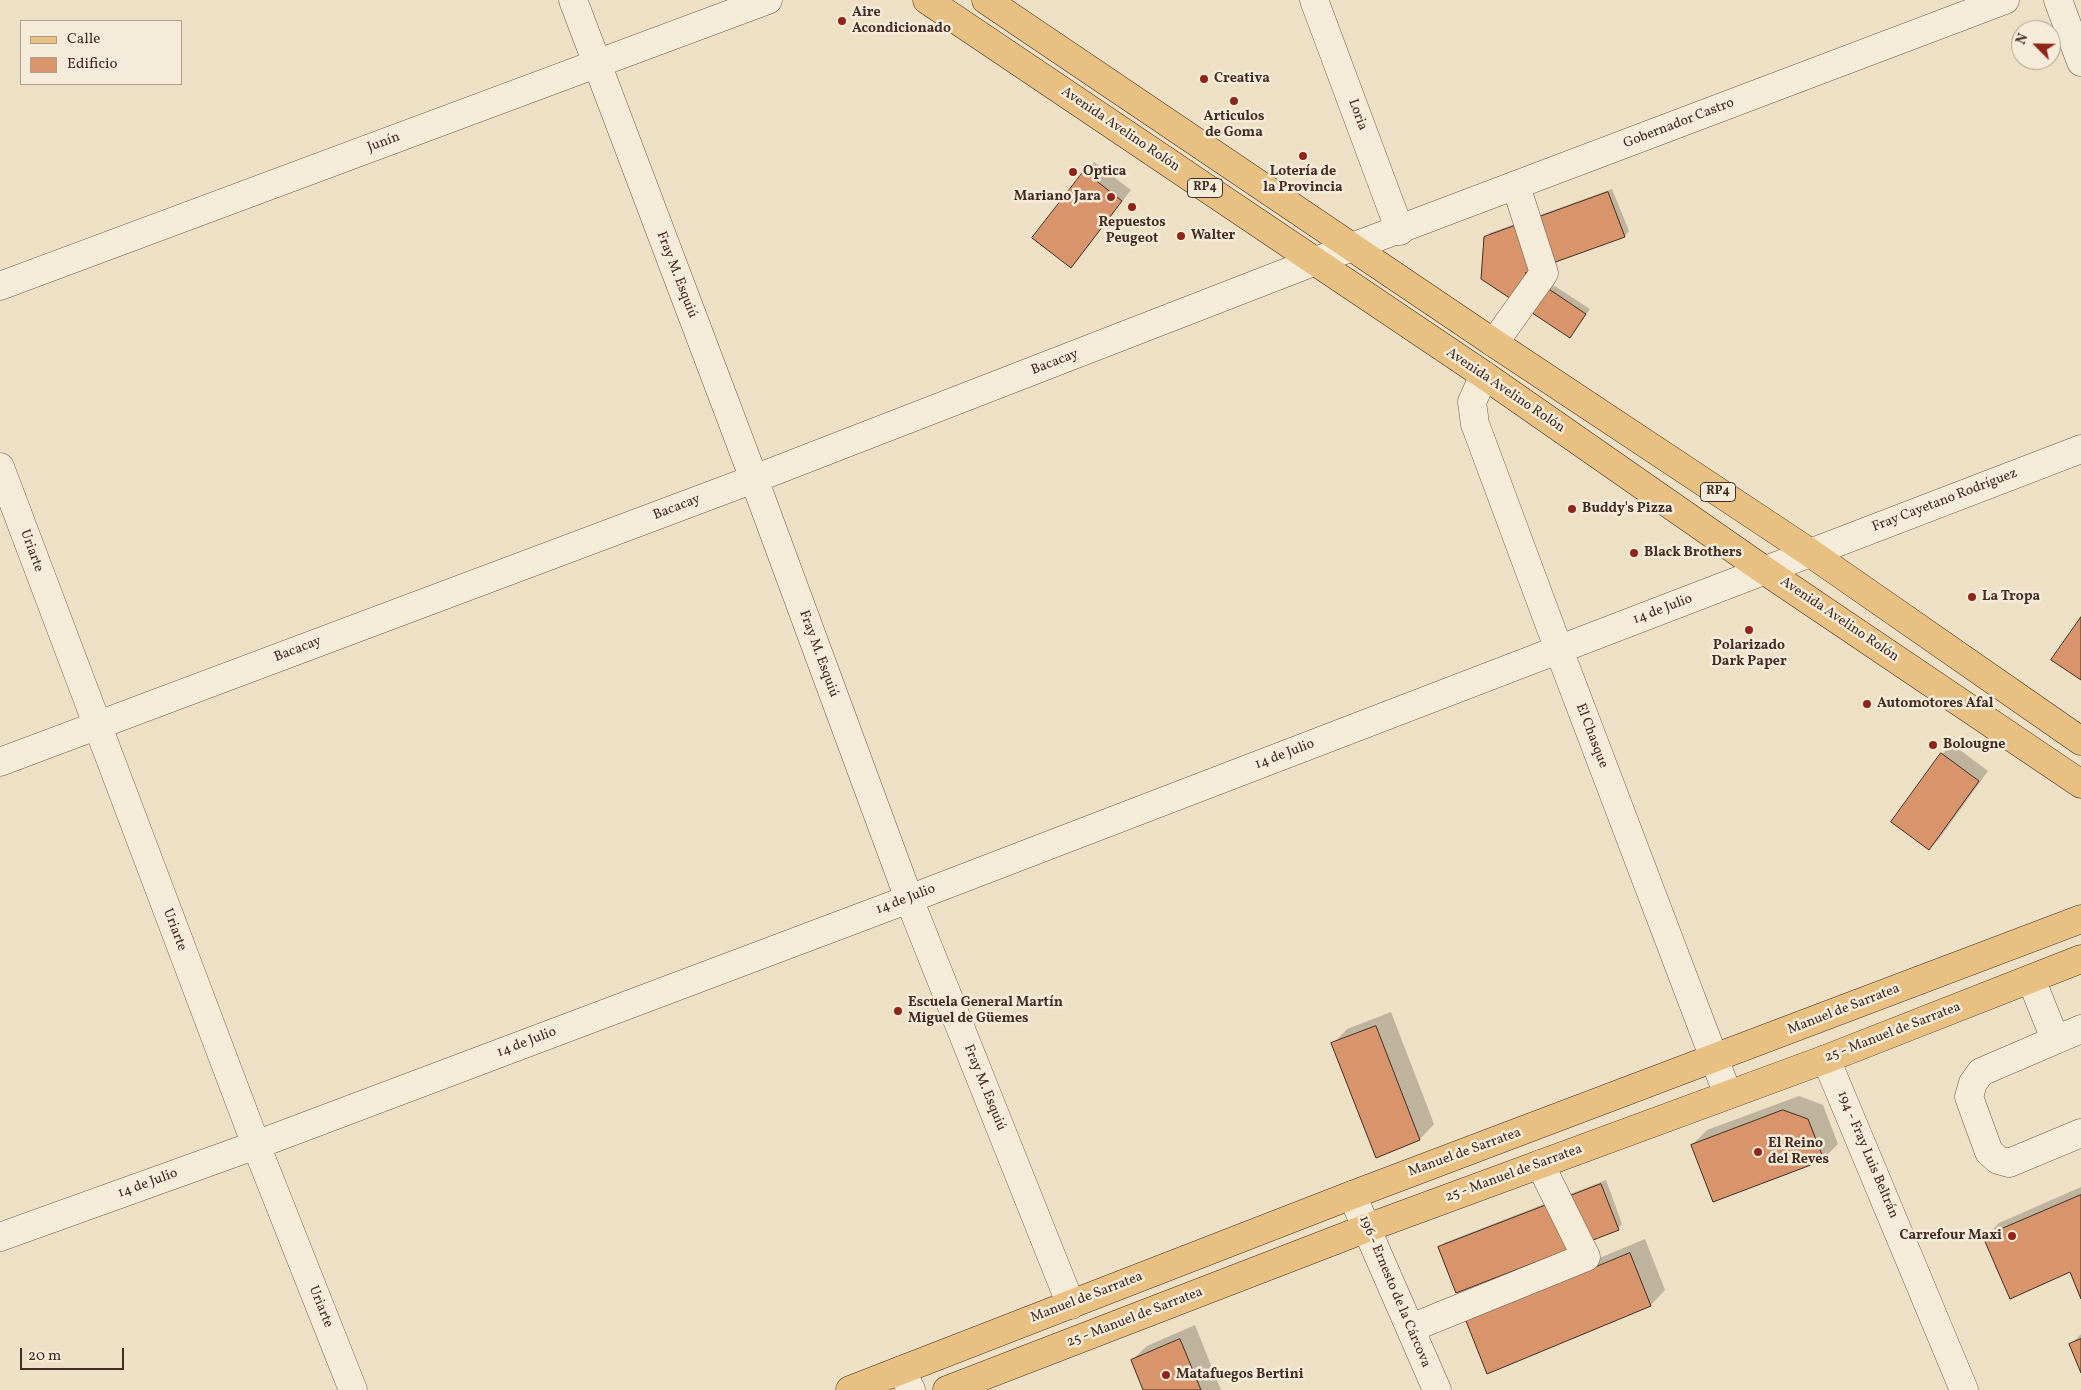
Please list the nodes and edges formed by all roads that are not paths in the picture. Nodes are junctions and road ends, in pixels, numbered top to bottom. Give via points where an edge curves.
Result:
1 (574, 0) edge
2 (768, 0) edge
3 (927, 0) edge
4 (986, 0) edge
5 (1314, 0) edge
6 (2004, 0) edge
7 (2058, 0) edge
8 (2081, 62) edge
9 (596, 63) junction
10 (1516, 186) junction
11 (1400, 231) junction
12 (1352, 247) junction
13 (1315, 263) junction
14 (0, 286) edge
15 (1494, 343) junction
16 (1484, 375) junction
17 (2081, 449) edge
18 (0, 467) edge
19 (754, 479) junction
20 (1809, 552) junction
21 (1764, 570) junction
22 (1559, 650) junction
23 (96, 725) junction
24 (2081, 741) edge
25 (0, 762) edge
26 (2081, 784) edge
27 (909, 899) junction
28 (2081, 919) edge
29 (2081, 959) edge
30 (2031, 979) junction
31 (2081, 1029) edge
32 (2055, 1039) junction
33 (1826, 1058) junction
34 (1715, 1059) junction
35 (1728, 1095) junction
36 (2081, 1133) edge
37 (256, 1145) junction
38 (1540, 1164) junction
39 (1352, 1195) junction
40 (1367, 1228) junction
41 (0, 1238) edge
42 (1071, 1305) junction
43 (1410, 1328) junction
44 (907, 1380) edge
45 (353, 1390) edge
46 (850, 1390) edge
47 (947, 1390) edge
48 (1436, 1390) edge
49 (1964, 1390) edge

1 - 9 street, Fray M. Esquiú
2 - 9 street, Junín
3 - 13 main road, Avenida Avelino Rolón / RP4
4 - 12 main road, RP4
5 - 11 street, Loria
6 - 10 street, Gobernador Castro
7 - 8 street
9 - 14 street, Junín
9 - 19 street, Fray M. Esquiú
10 - 11 street, Gobernador Castro
10 - 15 street via 1544,273
11 - 12 street, Gobernador Castro
12 - 13 street, Bacacay
12 - 15 main road, RP4
13 - 16 main road, Avenida Avelino Rolón / RP4
13 - 19 street, Bacacay
15 - 20 main road, RP4
16 - 21 main road, Avenida Avelino Rolón / RP4
16 - 22 street, El Chasque via 1472,402 1475,424
17 - 20 street, Fray Cayetano Rodríguez
18 - 23 street, Uriarte
19 - 23 street, Bacacay
19 - 27 street, Fray M. Esquiú
20 - 21 street, 14 de Julio
20 - 24 main road, RP4
21 - 22 street, 14 de Julio
21 - 26 main road, Avenida Avelino Rolón / RP4
22 - 27 street, 14 de Julio
22 - 34 street, El Chasque
23 - 25 street, Bacacay
23 - 37 street, Uriarte
27 - 37 street, 14 de Julio
27 - 42 street, Fray M. Esquiú
28 - 34 main road, Manuel de Sarratea
29 - 30 main road, 25 - Manuel de Sarratea
30 - 32 street
30 - 33 main road, 25 - Manuel de Sarratea
31 - 32 street
32 - 36 street via 1981,1072 1969,1097 1989,1152 1998,1160 2009,1163
33 - 35 main road, 25 - Manuel de Sarratea
33 - 49 street, 194 - Fray Luis Beltrán
34 - 35 street, El Chasque
34 - 39 main road, Manuel de Sarratea
35 - 38 main road, 25 - Manuel de Sarratea
37 - 41 street, 14 de Julio
37 - 45 street, Uriarte
38 - 40 main road, 25 - Manuel de Sarratea
38 - 43 street via 1586,1257
39 - 40 street, 196 - Ernesto de la Cárcova
39 - 42 main road, Manuel de Sarratea
40 - 43 street, 196 - Ernesto de la Cárcova
40 - 47 main road, 25 - Manuel de Sarratea
42 - 44 main road, Manuel de Sarratea
43 - 48 street, 196 - Ernesto de la Cárcova
44 - 46 main road, Manuel de Sarratea

